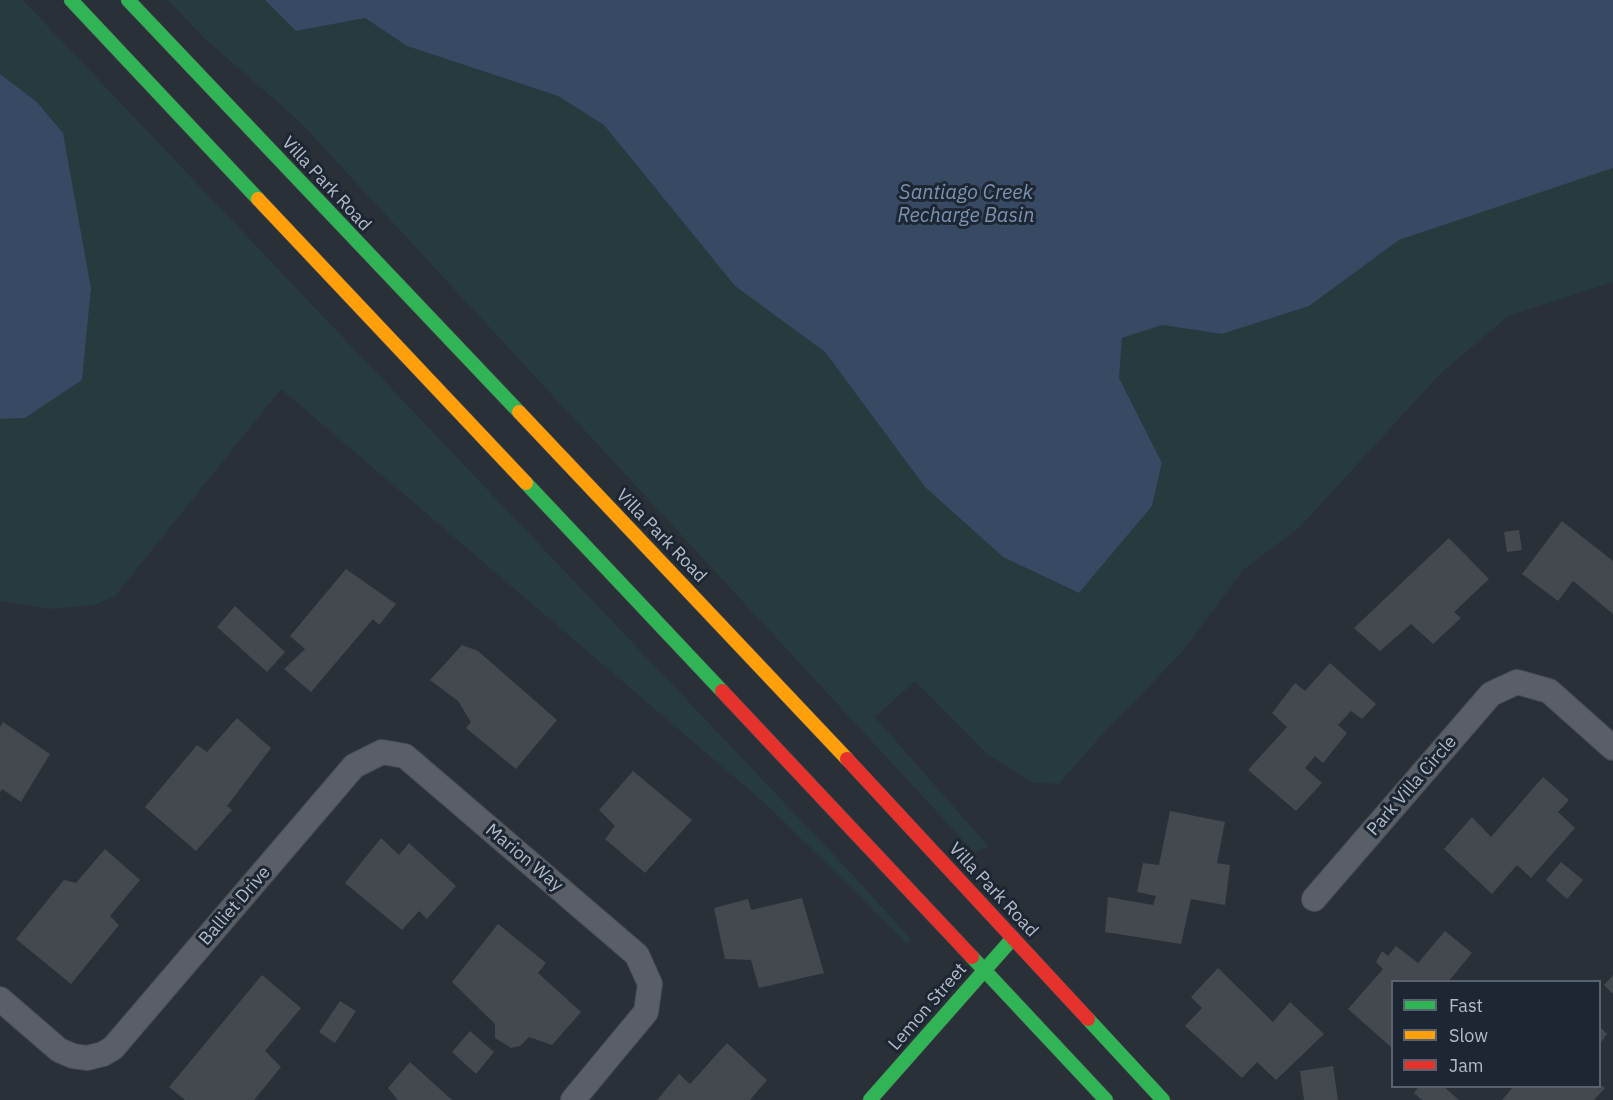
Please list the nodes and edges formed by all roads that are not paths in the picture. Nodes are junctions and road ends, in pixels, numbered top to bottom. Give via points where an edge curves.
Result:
1 (71, 0) edge
2 (128, 0) edge
3 (1613, 748) edge
4 (382, 752) joint
5 (1314, 900) dead end
6 (1013, 938) junction
7 (984, 971) junction
8 (0, 999) edge
9 (573, 1100) edge
10 (870, 1100) edge
11 (1106, 1100) edge
12 (1163, 1100) edge

1 - 7 main road
2 - 6 main road, Villa Park Road
3 - 5 street, Park Villa Circle via 1549,691 1517,682 1491,694
4 - 8 street, Balliet Drive via 354,766 113,1048 87,1058 59,1050
4 - 9 street, Marion Way via 405,756 638,955 650,984 646,1012
6 - 7 main road, Lemon Street
6 - 12 main road, Villa Park Road
7 - 10 main road, Lemon Street
7 - 11 main road

